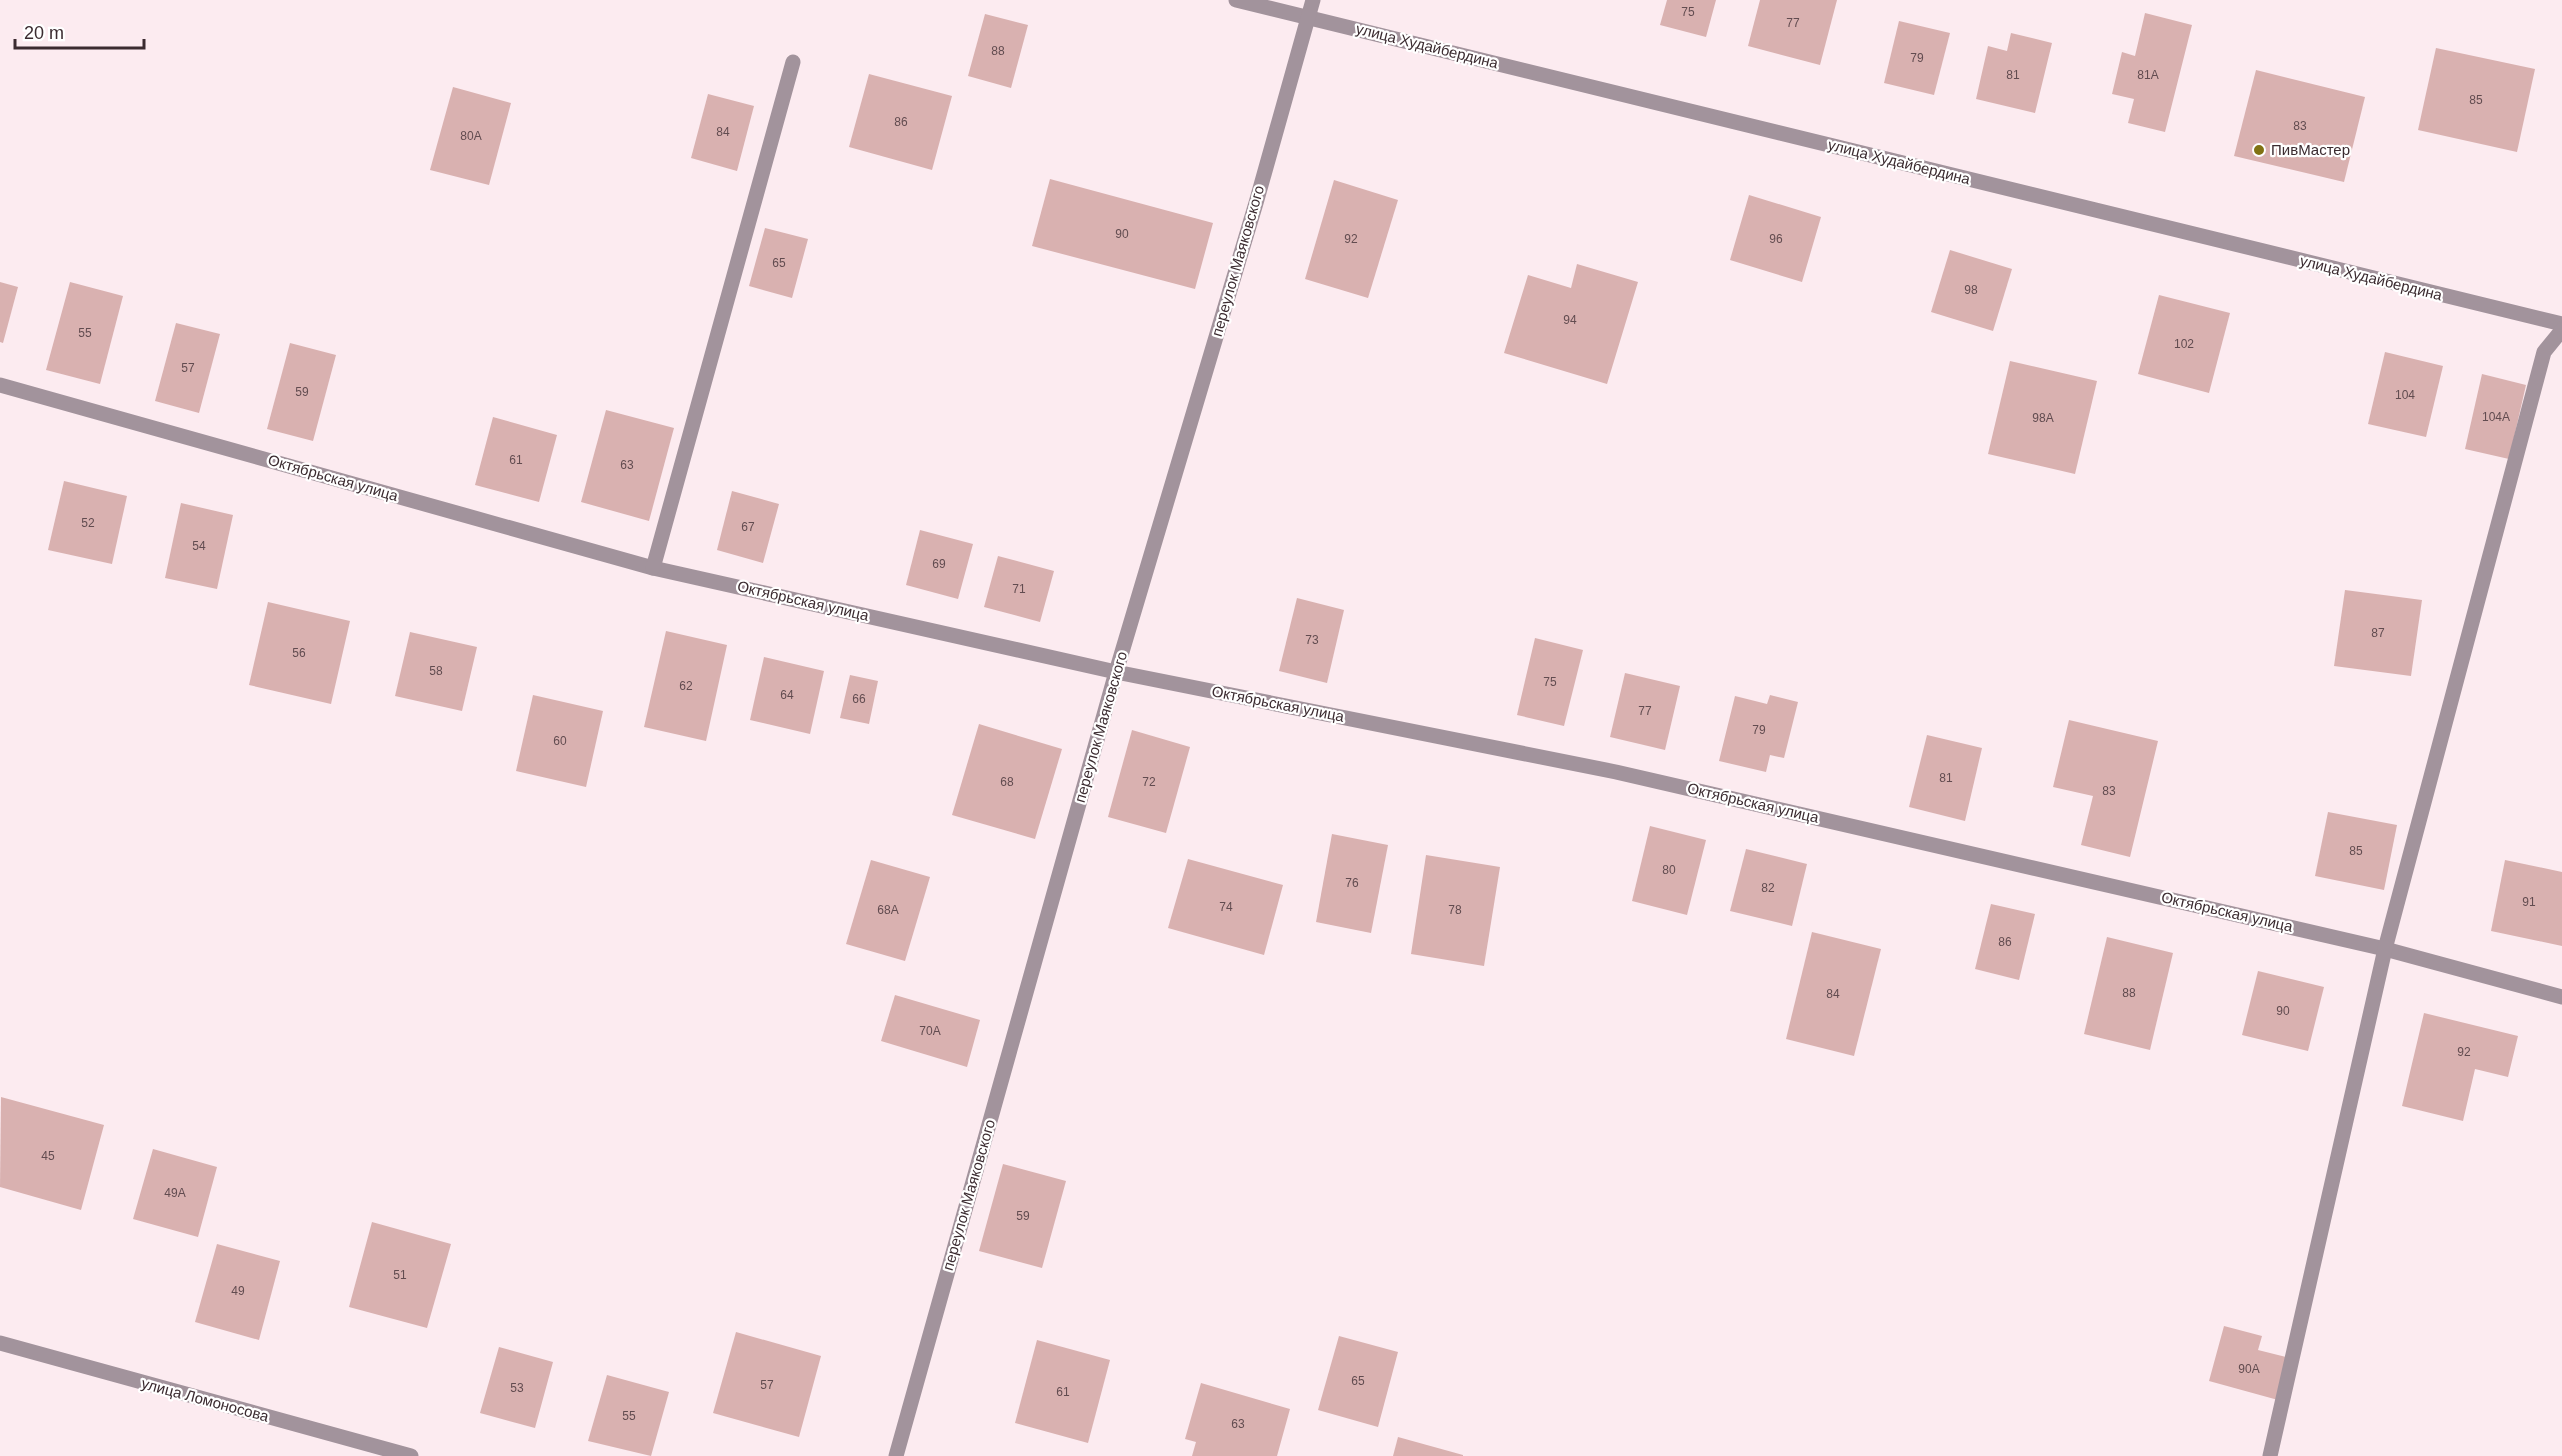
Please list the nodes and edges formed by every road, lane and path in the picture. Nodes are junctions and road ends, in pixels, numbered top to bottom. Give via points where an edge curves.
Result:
1 (1236, 0) edge
2 (1313, 0) edge
3 (1308, 16) junction
4 (793, 62) dead end
5 (2562, 324) edge
6 (2562, 330) edge
7 (0, 385) edge
8 (653, 568) junction
9 (1116, 672) junction
10 (2385, 949) junction
11 (2562, 997) edge
12 (0, 1343) edge
13 (411, 1456) edge
14 (896, 1456) edge
15 (2270, 1456) edge

1 - 3 street, улица Худайбердина
2 - 3 street, переулок Маяковского
3 - 5 street, улица Худайбердина
3 - 9 street, переулок Маяковского
4 - 8 street
6 - 10 street via 2544,352
7 - 8 street, Октябрьская улица
8 - 9 street, Октябрьская улица
9 - 10 street, Октябрьская улица via 1616,772
9 - 14 street, переулок Маяковского
10 - 11 street, Октябрьская улица
10 - 15 street
12 - 13 street, улица Ломоносова

